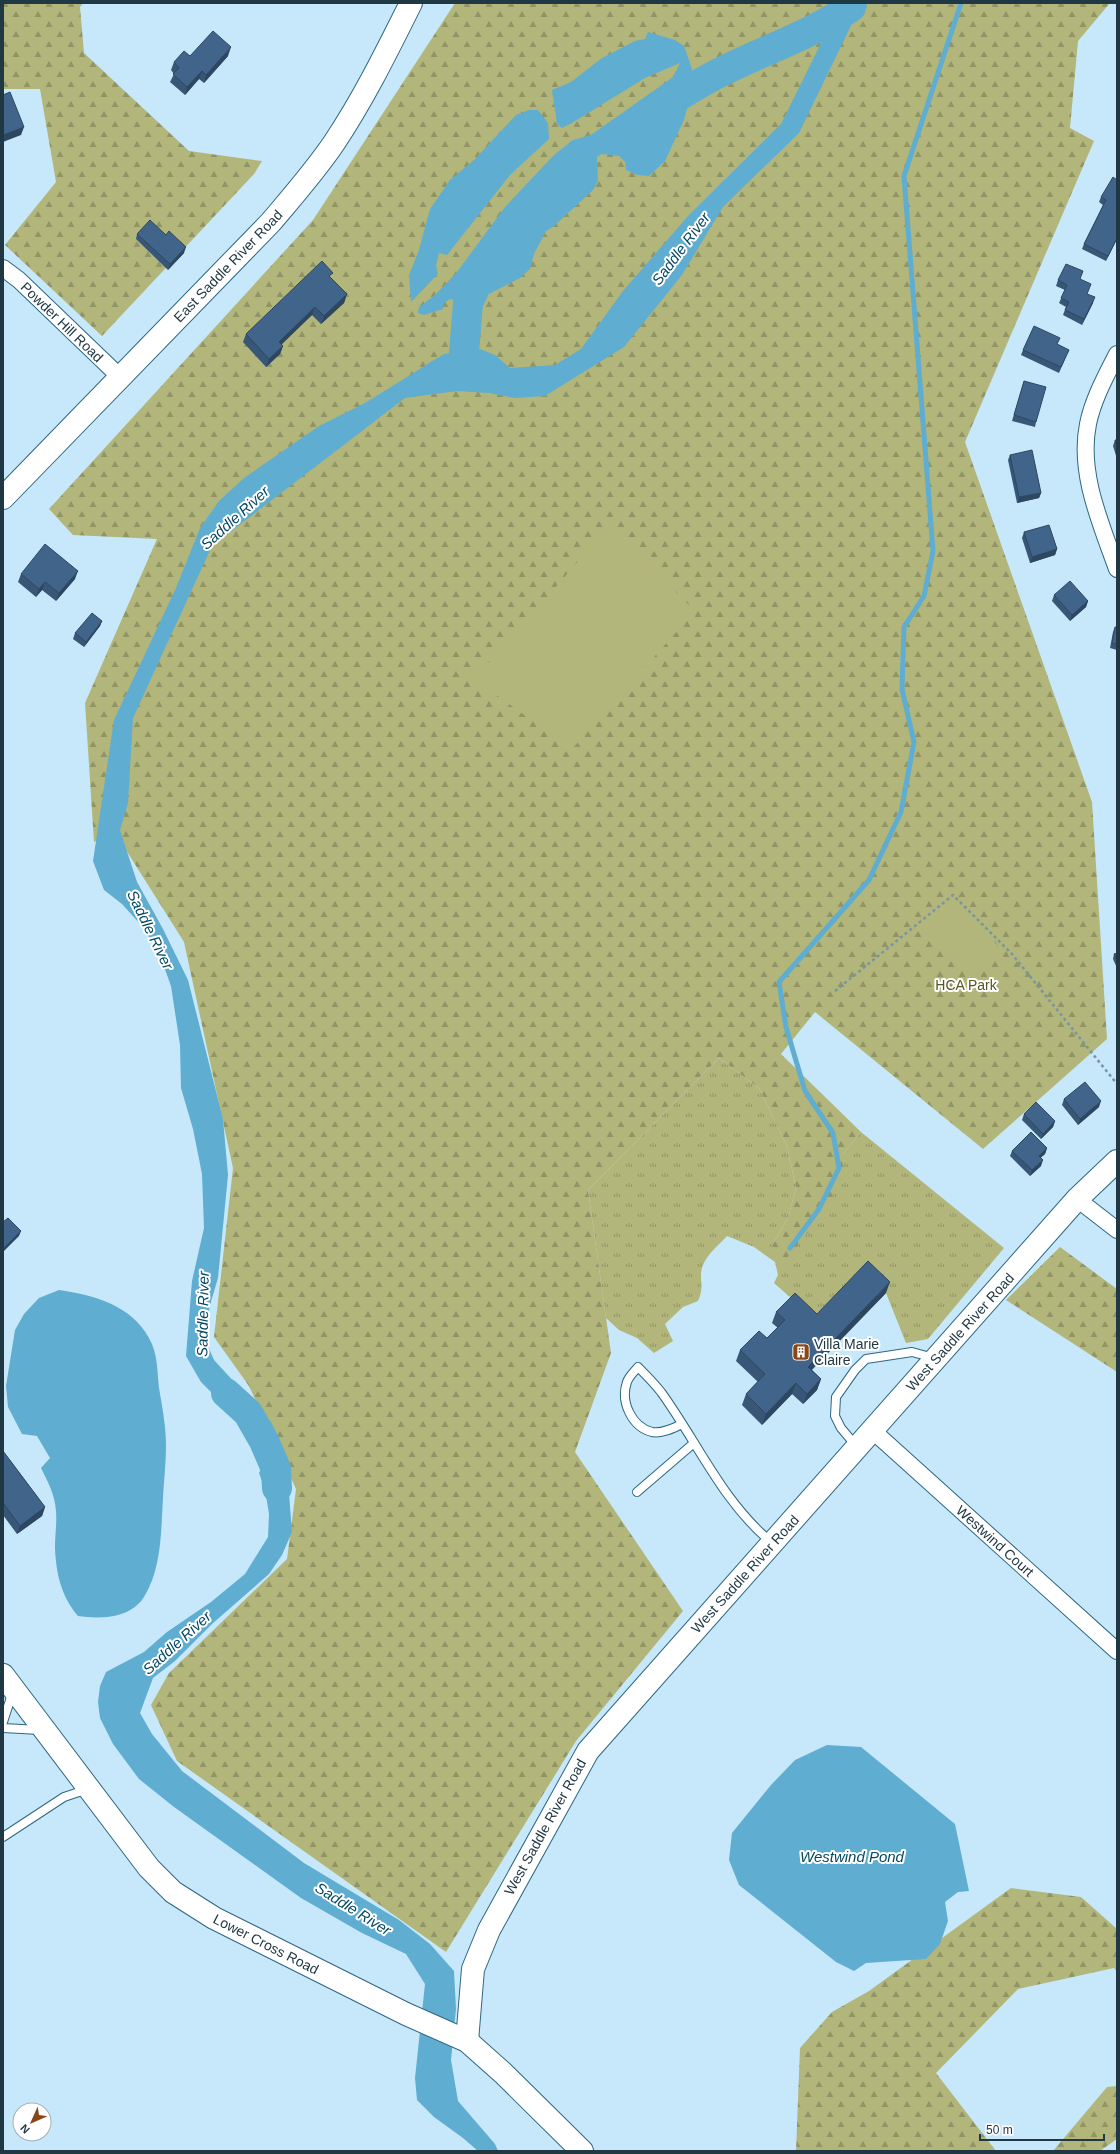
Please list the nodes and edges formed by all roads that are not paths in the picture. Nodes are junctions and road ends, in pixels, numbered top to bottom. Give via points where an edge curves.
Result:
1 (411, 3) edge
2 (3, 268) edge
3 (1117, 354) edge
4 (120, 377) junction
5 (3, 498) edge
6 (1117, 569) edge
7 (1117, 1161) edge
8 (1077, 1199) junction
9 (1117, 1230) edge
10 (936, 1358) junction
11 (682, 1424) junction
12 (872, 1430) junction
13 (694, 1443) junction
14 (858, 1448) junction
15 (637, 1492) dead end
16 (771, 1543) junction
17 (1117, 1651) edge
18 (8, 1682) edge
19 (3, 1722) edge
20 (3, 1728) edge
21 (44, 1730) junction
22 (88, 1788) junction
23 (3, 1837) edge
24 (461, 2039) junction
25 (582, 2151) edge

1 - 4 street, East Saddle River Road via 361,100 334,143 304,183 271,222
2 - 4 street, Powder Hill Road via 19,280
3 - 6 street via 1094,404 1085,444 1086,468 1091,489
4 - 5 street, East Saddle River Road
7 - 8 street, West Saddle River Road
8 - 9 street
8 - 10 street, West Saddle River Road
10 - 12 street, West Saddle River Road
10 - 14 lane via 912,1352 866,1359 855,1370 836,1398 835,1416 841,1428
11 - 11 lane via 660,1391 638,1367 627,1381 630,1415 640,1426 653,1432 668,1430
11 - 13 lane
12 - 14 street, West Saddle River Road
12 - 17 street, Westwind Court
13 - 15 lane
13 - 16 lane via 734,1504
14 - 16 street, West Saddle River Road
16 - 24 street, West Saddle River Road via 588,1751 479,1951 473,1969
18 - 19 lane
18 - 21 street, Lower Cross Road
20 - 21 lane
21 - 22 street, Lower Cross Road
22 - 23 lane via 64,1797
22 - 24 street, Lower Cross Road via 149,1868 174,1892 214,1918
24 - 25 street, Lower Cross Road via 503,2073

